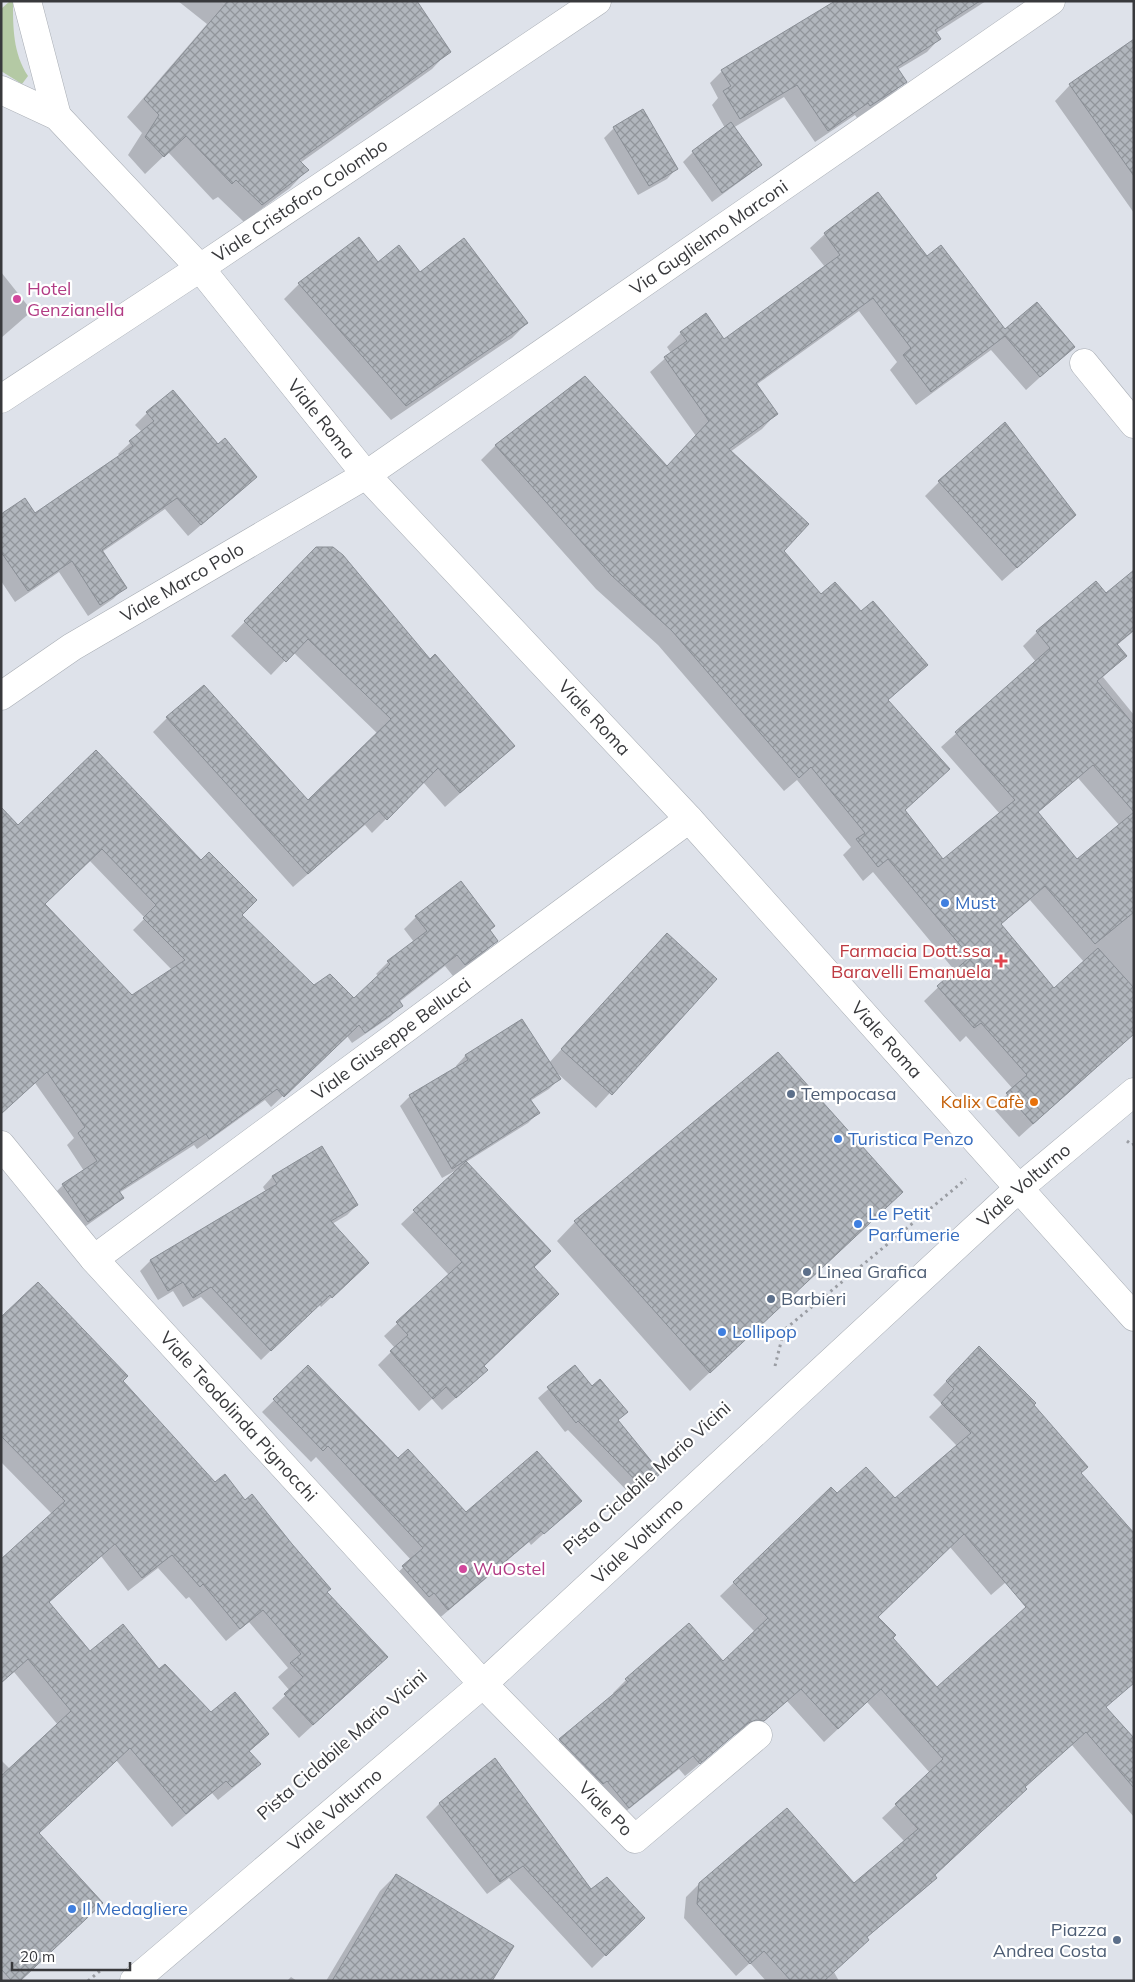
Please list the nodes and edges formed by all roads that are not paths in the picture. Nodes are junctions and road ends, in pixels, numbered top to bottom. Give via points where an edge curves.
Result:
1 (26, 1) edge
2 (597, 1) edge
3 (1051, 1) edge
4 (1, 90) edge
5 (57, 116) junction
6 (200, 268) junction
7 (1084, 363) dead end
8 (1, 398) edge
9 (1134, 424) edge
10 (366, 475) junction
11 (1, 696) edge
12 (689, 819) junction
13 (1134, 1092) edge
14 (1, 1145) edge
15 (1018, 1189) junction
16 (94, 1259) junction
17 (1134, 1317) edge
18 (483, 1684) junction
19 (758, 1735) dead end
20 (134, 1981) edge

1 - 5 street, Viale Roma
2 - 6 street, Viale Cristoforo Colombo
3 - 10 street, Via Guglielmo Marconi
4 - 5 street, Viale Roma
5 - 6 street, Viale Roma
6 - 8 street, Viale Cristoforo Colombo
6 - 10 street, Viale Roma
7 - 9 street
10 - 11 street, Viale Marco Polo via 72,647
10 - 12 street, Viale Roma
12 - 15 street, Viale Roma
12 - 16 street, Viale Giuseppe Bellucci
13 - 15 street, Viale Volturno
14 - 16 street, Viale Teodolinda Pignocchi
15 - 17 street, Viale Roma
15 - 18 street, Viale Volturno
16 - 18 street, Viale Teodolinda Pignocchi
18 - 19 street, Viale Po via 635,1839
18 - 20 street, Viale Volturno

